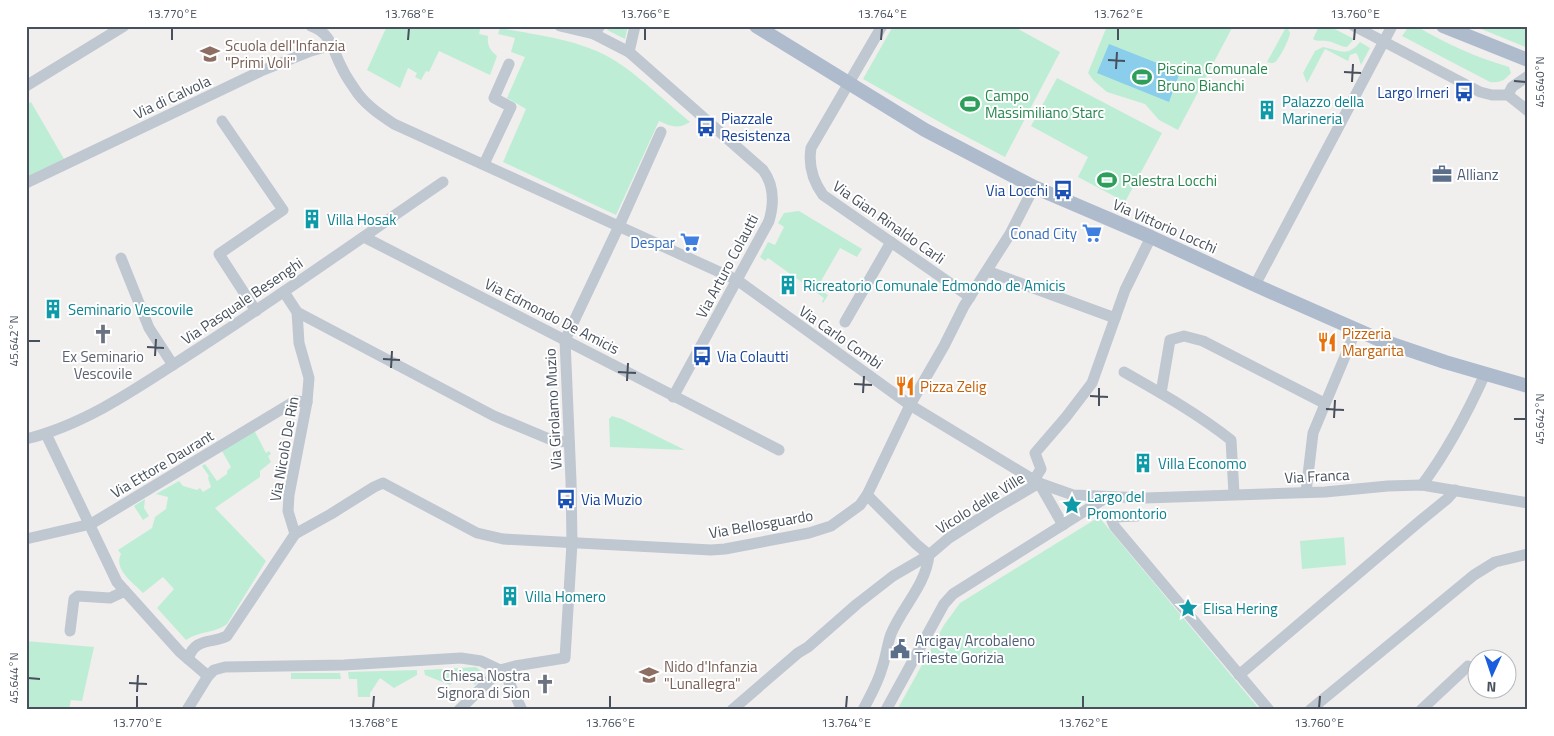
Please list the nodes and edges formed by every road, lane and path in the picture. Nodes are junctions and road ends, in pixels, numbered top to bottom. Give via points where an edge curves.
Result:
1 (124, 26) edge
2 (311, 26) edge
3 (560, 26) edge
4 (635, 26) edge
5 (756, 26) edge
6 (882, 26) edge
7 (1354, 26) edge
8 (1392, 26) edge
9 (1443, 26) edge
10 (597, 30) edge
11 (1384, 42) junction
12 (332, 45) junction
13 (629, 52) junction
14 (1528, 60) edge
15 (509, 64) dead end
16 (1528, 76) edge
17 (849, 84) junction
18 (26, 86) edge
19 (1508, 94) junction
20 (1528, 111) edge
21 (222, 121) dead end
22 (661, 132) dead end
23 (484, 164) junction
24 (443, 182) dead end
25 (26, 183) edge
26 (1034, 187) junction
27 (619, 226) junction
28 (364, 237) junction
29 (1151, 237) junction
30 (891, 242) junction
31 (121, 258) dead end
32 (987, 270) junction
33 (737, 280) junction
34 (1255, 285) junction
35 (284, 292) junction
36 (970, 297) junction
37 (256, 311) junction
38 (297, 312) junction
39 (1115, 318) junction
40 (845, 322) dead end
41 (1356, 330) junction
42 (564, 340) junction
43 (173, 365) junction
44 (1124, 372) dead end
45 (1485, 374) junction
46 (1528, 386) edge
47 (1161, 393) junction
48 (673, 397) junction
49 (307, 402) junction
50 (1324, 403) junction
51 (910, 405) junction
52 (46, 434) junction
53 (26, 438) edge
54 (569, 442) junction
55 (779, 450) dead end
56 (1037, 481) junction
57 (1422, 485) junction
58 (1455, 490) junction
59 (1306, 492) junction
60 (1234, 494) junction
61 (866, 495) junction
62 (1107, 497) junction
63 (1528, 503) edge
64 (1137, 516) dead end
65 (91, 524) junction
66 (1063, 525) junction
67 (295, 534) junction
68 (26, 539) edge
69 (572, 543) junction
70 (1528, 554) edge
71 (928, 555) junction
72 (125, 591) junction
73 (70, 631) dead end
74 (188, 659) junction
75 (1466, 668) edge
76 (500, 670) junction
77 (1239, 675) junction
78 (208, 676) junction
79 (188, 710) edge
80 (459, 710) edge
81 (522, 710) edge
82 (732, 710) edge
83 (863, 710) edge
84 (886, 710) edge
85 (1269, 710) edge
86 (1310, 710) edge
87 (1421, 710) edge

1 - 18 street
2 - 12 street via 323,32
3 - 10 street, Via Arturo Colautti
4 - 13 street
5 - 17 main road, Via Vittorio Locchi
6 - 17 street, Via Gian Rinaldo Carli
7 - 11 street
8 - 11 street
9 - 14 main road
10 - 13 street, Via Arturo Colautti
11 - 19 street via 1480,92
11 - 34 street
12 - 23 street, Via Carlo Combi via 355,90 374,111 394,124
12 - 25 street, Via di Calvola via 261,71
13 - 33 street, Via Arturo Colautti via 768,178 772,212
15 - 23 street via 494,98 511,107
16 - 19 street via 1512,86
17 - 26 main road, Via Vittorio Locchi via 925,130
17 - 30 street, Via Gian Rinaldo Carli via 811,148 812,172 823,195
19 - 20 street
21 - 37 street via 283,210 220,254
22 - 27 street, Via Girolamo Muzio
23 - 27 street, Via Carlo Combi
24 - 28 street, Via Pasquale Besenghi
26 - 29 main road, Via Vittorio Locchi
26 - 32 street, Via Bellosguardo
27 - 33 street, Via Carlo Combi
27 - 42 street, Via Girolamo Muzio
28 - 35 street, Via Pasquale Besenghi
28 - 42 street, Via Edmondo De Amicis
29 - 34 main road, Via Vittorio Locchi
29 - 39 street
30 - 36 street, Via Gian Rinaldo Carli
30 - 40 street
31 - 43 street via 149,328
32 - 36 street, Via Bellosguardo
32 - 39 street
33 - 48 street, Via Arturo Colautti
33 - 51 street, Via Carlo Combi
34 - 41 main road, Via Vittorio Locchi
35 - 37 street, Via Pasquale Besenghi
35 - 38 street, Via Nicolò De Rin
36 - 51 street, Via Bellosguardo
37 - 43 street, Via Pasquale Besenghi
38 - 49 street, Via Nicolò De Rin via 299,343 309,378
38 - 54 street via 494,416 554,441
39 - 56 street via 1092,383 1035,453 1041,469
41 - 45 main road, Via Vittorio Locchi
41 - 50 street
42 - 48 street, Via Edmondo De Amicis
42 - 54 street, Via Girolamo Muzio
43 - 52 street, Via Pasquale Besenghi via 75,422
44 - 47 street
45 - 46 main road, Via Vittorio Locchi
45 - 57 street via 1456,435
47 - 50 street via 1170,340 1184,336 1203,341
47 - 60 street via 1231,440
48 - 55 street, Via Edmondo De Amicis
49 - 65 street, Via Ettore Daurant via 294,401
49 - 67 street, Via Nicolò De Rin via 289,495 288,511
50 - 59 street via 1313,433
51 - 56 street, Via Carlo Combi
51 - 61 street, Via Bellosguardo
52 - 53 street, Via Pasquale Besenghi
52 - 65 street
54 - 69 street, Via Girolamo Muzio
56 - 62 street via 1073,495
56 - 66 street
56 - 71 street, Vicolo delle Ville
57 - 58 street, Via Franca
57 - 59 street, Via Franca
58 - 63 street, Via Franca
58 - 77 street
59 - 60 street, Via Franca
60 - 62 street, Via Franca
61 - 69 street, Via Bellosguardo via 860,505 831,526 725,549
61 - 71 street
62 - 66 street
64 - 77 street via 1114,517 1112,521
65 - 68 street, Via Ettore Daurant
65 - 72 street via 112,572
66 - 84 street via 953,594 944,604
67 - 69 street, Via Bellosguardo via 383,483 477,533 503,539
67 - 74 street via 228,636 195,646
69 - 76 street, Via Girolamo Muzio via 565,658
70 - 86 street via 1495,562 1474,575
71 - 82 street via 858,604
71 - 83 street, Vicolo delle Ville via 922,581 892,634 874,691
72 - 73 street via 110,598 78,596 74,599
72 - 74 street
74 - 78 street
75 - 87 street
76 - 78 street via 481,661 461,658 344,665 225,667
76 - 80 street
76 - 81 street
77 - 85 street
78 - 79 street

